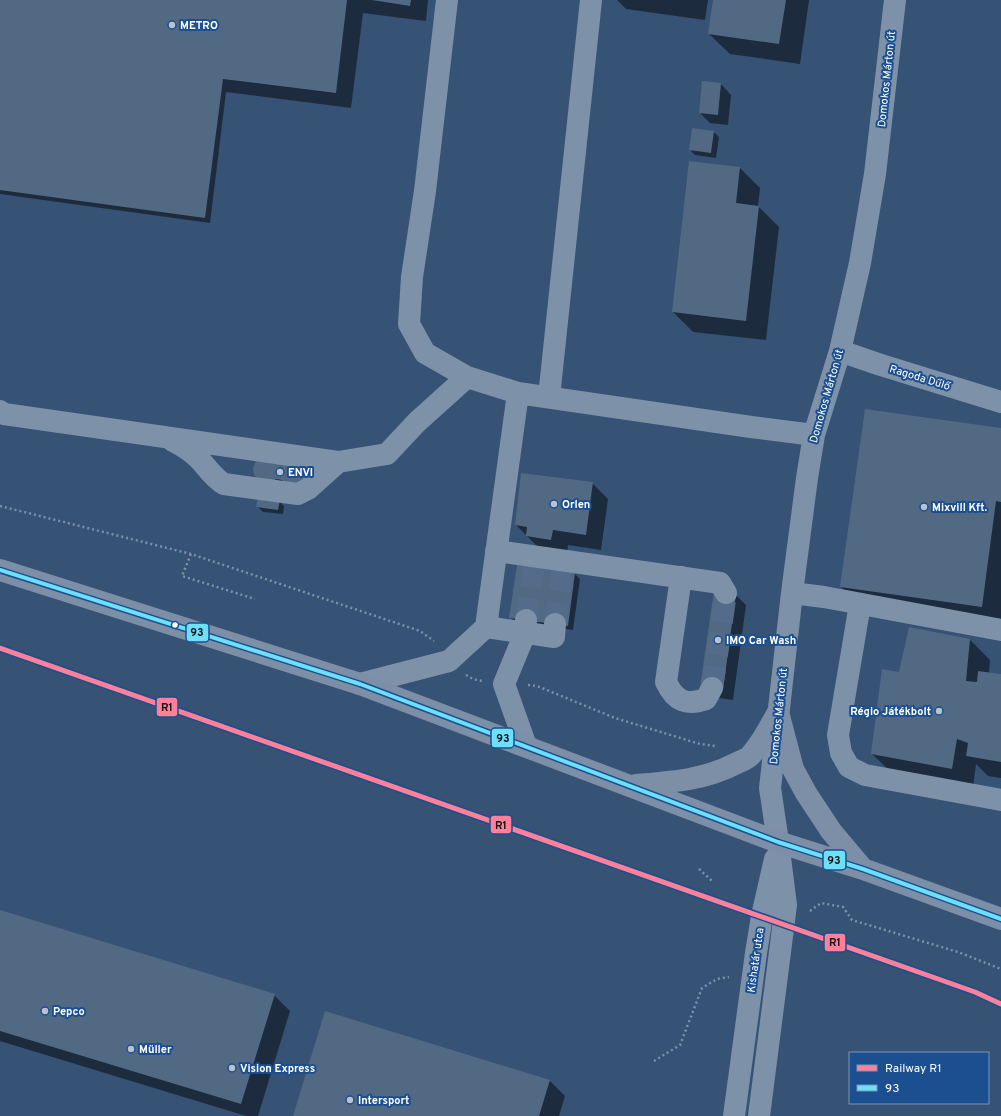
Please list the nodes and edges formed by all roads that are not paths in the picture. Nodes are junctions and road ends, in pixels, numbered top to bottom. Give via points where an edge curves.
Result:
1 (447, 0) edge
2 (591, 0) edge
3 (895, 0) edge
4 (840, 351) junction
5 (468, 377) junction
6 (518, 393) junction
7 (549, 397) junction
8 (1001, 402) edge
9 (0, 411) edge
10 (814, 435) junction
11 (164, 437) junction
12 (338, 462) junction
13 (496, 550) junction
14 (0, 570) edge
15 (681, 577) junction
16 (792, 592) junction
17 (726, 593) dead end
18 (860, 604) junction
19 (555, 624) tunnel mouth
20 (525, 626) junction
21 (486, 627) junction
22 (1001, 630) edge
23 (360, 684) junction
24 (712, 688) tunnel mouth
25 (778, 712) junction
26 (526, 746) junction
27 (628, 785) junction
28 (1001, 800) edge
29 (778, 842) junction
30 (863, 870) junction
31 (1001, 919) edge
32 (734, 1116) edge
33 (759, 1116) edge

1 - 5 street via 425,191 412,277 409,324 425,353
2 - 7 street
3 - 4 street, Domokos Márton út via 875,174 860,263
4 - 8 street, Ragoda Dűlő
4 - 10 street, Domokos Márton út
5 - 6 street
5 - 12 street via 417,422 386,454
6 - 7 street
6 - 13 street
7 - 10 street via 751,428
9 - 11 street via 4,414
10 - 16 street, Domokos Márton út
11 - 12 street
11 - 12 street via 186,447 216,480 224,484 298,494 308,489
13 - 15 street via 534,562
13 - 21 street
14 - 23 main road
15 - 17 street via 720,583
15 - 24 street via 666,682 672,693 682,701 695,703 706,699
16 - 18 street
16 - 25 street, Domokos Márton út
18 - 22 street
18 - 28 street via 838,735 841,753 849,767 865,775
19 - 20 street via 554,637
20 - 21 street
20 - 26 street via 504,684
21 - 23 street via 450,661
23 - 26 main road
25 - 27 main road via 765,736 749,757 729,767 699,778
25 - 29 street, Domokos Márton út via 770,788
25 - 30 main road via 796,775 831,831
26 - 27 main road
27 - 29 main road
29 - 30 main road
29 - 32 street, Kishatár utca via 756,953
29 - 33 street via 786,905
30 - 31 main road

